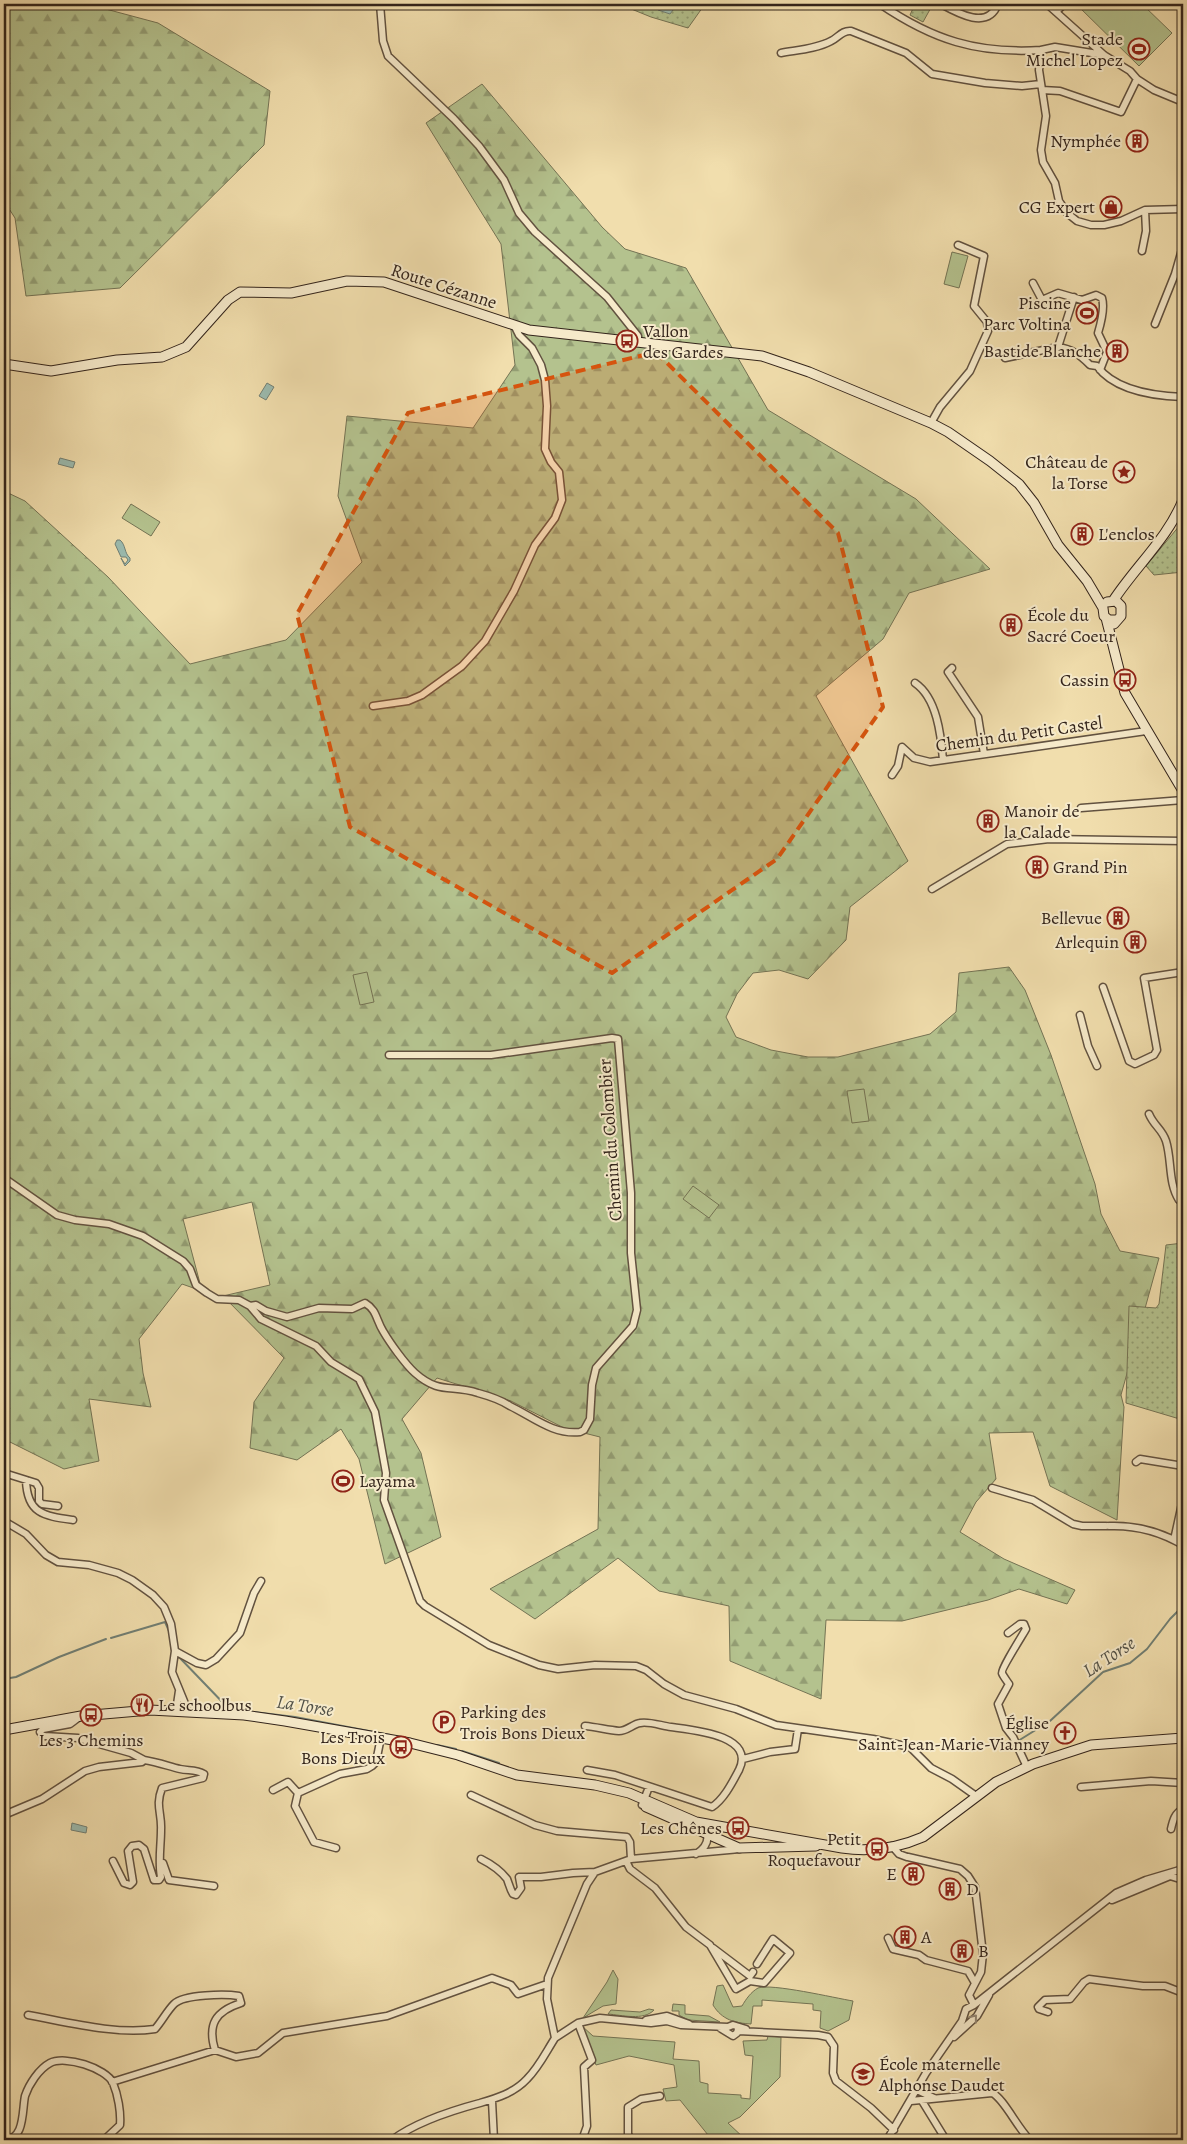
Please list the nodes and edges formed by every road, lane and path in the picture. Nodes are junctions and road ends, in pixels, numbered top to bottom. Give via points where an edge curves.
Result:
1 (380, 4) edge
2 (880, 4) edge
3 (941, 4) edge
4 (998, 4) edge
5 (1047, 4) edge
6 (1064, 4) edge
7 (1056, 12) junction
8 (1041, 50) junction
9 (781, 53) dead end
10 (1104, 55) junction
11 (1137, 79) junction
12 (1041, 87) junction
13 (1183, 102) edge
14 (1145, 210) junction
15 (1183, 210) edge
16 (958, 245) dead end
17 (1183, 246) edge
18 (1142, 251) dead end
19 (1033, 284) dead end
20 (1074, 297) junction
21 (1155, 324) dead end
22 (514, 327) junction
23 (638, 342) junction
24 (1058, 347) junction
25 (1005, 358) dead end
26 (4, 364) edge
27 (1100, 370) junction
28 (1183, 397) edge
29 (931, 423) junction
30 (1183, 500) edge
31 (1111, 604) junction
32 (1106, 618) junction
33 (1116, 620) junction
34 (1110, 638) junction
35 (952, 668) dead end
36 (915, 683) dead end
37 (373, 706) dead end
38 (1146, 731) junction
39 (984, 754) junction
40 (943, 760) junction
41 (1165, 760) junction
42 (892, 775) dead end
43 (1183, 784) edge
44 (1183, 791) edge
45 (1183, 800) edge
46 (1081, 808) dead end
47 (1183, 840) edge
48 (932, 889) dead end
49 (1183, 972) edge
50 (1103, 987) dead end
51 (1080, 1015) dead end
52 (389, 1055) dead end
53 (1097, 1066) dead end
54 (1149, 1114) dead end
55 (4, 1178) edge
56 (1183, 1200) edge
57 (250, 1306) junction
58 (1136, 1462) dead end
59 (1183, 1466) edge
60 (4, 1473) edge
61 (26, 1480) junction
62 (992, 1488) dead end
63 (1183, 1499) edge
64 (58, 1506) dead end
65 (73, 1520) dead end
66 (4, 1521) edge
67 (1174, 1540) junction
68 (1183, 1545) edge
69 (261, 1581) dead end
70 (1008, 1633) dead end
71 (175, 1651) junction
72 (180, 1690) junction
73 (176, 1711) junction
74 (187, 1711) junction
75 (81, 1716) junction
76 (585, 1726) dead end
77 (4, 1730) edge
78 (798, 1730) junction
79 (350, 1733) junction
80 (1183, 1738) edge
81 (380, 1742) junction
82 (443, 1751) junction
83 (743, 1759) junction
84 (144, 1760) junction
85 (1027, 1767) junction
86 (587, 1770) dead end
87 (1183, 1783) edge
88 (649, 1786) junction
89 (1081, 1787) dead end
90 (273, 1790) dead end
91 (298, 1793) junction
92 (471, 1795) dead end
93 (976, 1796) junction
94 (643, 1802) junction
95 (1183, 1809) edge
96 (4, 1815) edge
97 (729, 1827) junction
98 (1171, 1829) dead end
99 (707, 1834) junction
100 (782, 1836) junction
101 (721, 1840) junction
102 (829, 1846) junction
103 (892, 1846) junction
104 (336, 1848) dead end
105 (746, 1848) junction
106 (781, 1848) junction
107 (698, 1854) junction
108 (481, 1859) dead end
109 (160, 1860) junction
110 (629, 1860) junction
111 (113, 1861) dead end
112 (596, 1872) junction
113 (1181, 1875) edge
114 (214, 1886) dead end
115 (888, 1938) dead end
116 (710, 1946) junction
117 (758, 1964) dead end
118 (753, 1972) dead end
119 (975, 1983) junction
120 (547, 1984) junction
121 (992, 1990) junction
122 (1183, 1993) edge
123 (974, 2005) junction
124 (1048, 2012) dead end
125 (28, 2015) dead end
126 (578, 2023) junction
127 (568, 2029) junction
128 (727, 2029) junction
129 (737, 2029) junction
130 (554, 2030) junction
131 (555, 2038) junction
132 (949, 2041) junction
133 (214, 2050) junction
134 (112, 2082) junction
135 (917, 2090) junction
136 (660, 2096) dead end
137 (934, 2098) junction
138 (492, 2100) junction
139 (911, 2101) junction
140 (922, 2101) junction
141 (894, 2130) junction
142 (4, 2139) edge
143 (104, 2140) edge
144 (392, 2140) edge
145 (494, 2140) edge
146 (582, 2140) edge
147 (631, 2140) edge
148 (888, 2140) edge
149 (946, 2140) edge
150 (1030, 2140) edge

1 - 23 street via 383,41 388,56 479,146 504,180 519,213 535,232 607,297 638,336
2 - 8 street via 939,37 959,44 1006,51
3 - 4 street via 961,15 979,18 990,16
5 - 7 street
6 - 7 street
7 - 10 street
8 - 10 street via 1054,47
8 - 12 street
9 - 12 street via 824,44 851,31 906,52 932,74 985,84
10 - 11 street
11 - 12 street via 1121,112
11 - 13 street
12 - 14 street via 1046,116 1041,150 1043,162 1067,213 1077,221 1104,225
14 - 15 street
14 - 18 street via 1146,231
16 - 29 street via 984,256 974,306 987,322 988,331 970,371
17 - 21 street
19 - 20 street via 1042,300 1058,293
20 - 24 street
20 - 27 street via 1085,300 1096,295 1104,302 1098,333 1107,352
22 - 23 street, Route Cézanne
22 - 26 street, Route Cézanne via 384,282 347,281 291,293 240,292 228,300 186,347 162,357 126,359 51,371
22 - 37 street via 532,348 545,380 545,450 559,472 562,500 485,642 462,666 422,695 408,701
23 - 29 street, Route Cézanne via 774,359
24 - 25 street
24 - 27 street via 1079,354 1090,366 1097,366
27 - 28 street via 1103,375 1137,391
29 - 31 street, Route Cézanne via 983,456 1019,484 1058,545 1087,580 1094,595
30 - 31 street via 1174,521
31 - 32 street via 1102,612
31 - 33 street via 1122,613
32 - 33 street
32 - 34 street
33 - 34 street
34 - 38 street via 1125,693
35 - 39 street via 948,672 978,717
36 - 40 street via 924,689 930,700
38 - 39 street, Chemin du Petit Castel
38 - 41 street
39 - 40 street, Chemin du Petit Castel
40 - 42 street, Chemin du Petit Castel via 920,761 902,747 898,766
41 - 43 street
41 - 44 street
45 - 46 street
47 - 48 street via 1049,839 1007,844
49 - 50 street via 1144,978 1156,1050 1154,1056 1135,1064 1129,1061
51 - 53 street
52 - 57 street, Chemin du Colombier via 491,1055 618,1039 632,1193 630,1253 637,1310 634,1326 598,1364 586,1427 580,1432 560,1431 478,1393 439,1388 425,1381 409,1366 383,1331 375,1312 365,1303 352,1309 319,1308 287,1317 256,1305
54 - 56 street via 1166,1140 1174,1192 1179,1200
55 - 57 street via 57,1215 109,1224 143,1236 183,1260 196,1285 217,1299 239,1300
57 - 78 street via 261,1319 316,1346 331,1362 360,1379 375,1412 386,1473 384,1500 420,1601 425,1606 490,1645 539,1665 558,1668 636,1666 684,1695
58 - 59 street via 1140,1458
60 - 61 street
61 - 64 street via 36,1483 42,1504
61 - 65 street via 32,1506 42,1514
62 - 67 street via 1033,1500 1073,1524 1124,1525
63 - 67 street
66 - 71 street via 26,1534 58,1562 89,1565 118,1573 153,1595 164,1607 171,1624
67 - 68 street
69 - 71 street via 240,1633 216,1659 206,1665
70 - 85 street via 1020,1624 1024,1624 1026,1629 1003,1668 1002,1674 1009,1684 998,1704 1006,1728
71 - 72 street via 172,1672
72 - 73 street
72 - 74 street
73 - 74 street
73 - 75 street
74 - 79 street via 244,1715
75 - 77 street
75 - 84 street via 70,1724 40,1732 44,1736 78,1738 131,1753
76 - 83 street via 620,1731 640,1723 710,1734 734,1744
78 - 83 street via 795,1749
78 - 93 street via 910,1747 931,1768
79 - 81 street
79 - 82 street
80 - 85 street via 1091,1745
81 - 82 street
81 - 91 street via 376,1762 372,1766 340,1774
82 - 94 street via 517,1776 584,1782
83 - 88 street via 734,1779 712,1807
84 - 96 street via 85,1771 42,1799
84 - 109 street via 204,1774 198,1780 162,1788 158,1811 162,1828
85 - 93 street
86 - 88 street
87 - 89 street via 1151,1781
88 - 94 street
90 - 91 street via 288,1782
91 - 104 street via 296,1806 314,1842
92 - 110 street via 550,1829 627,1838 630,1842
93 - 103 street via 923,1836
94 - 97 street via 696,1822
94 - 99 street
95 - 98 street via 1178,1811
97 - 100 street
97 - 101 street
99 - 101 street
99 - 107 street via 708,1840
100 - 102 street
100 - 106 street via 786,1842
101 - 105 street
101 - 107 street
102 - 103 street via 862,1850
102 - 106 street
103 - 119 street via 907,1857 960,1869 975,1887 983,1954 981,1972
105 - 106 street
105 - 107 street
107 - 110 street
108 - 112 street via 492,1864 516,1895 521,1888 519,1877
109 - 111 street via 161,1877 156,1880 144,1849 139,1845 132,1846 128,1855 133,1882 128,1885 121,1879
109 - 114 street via 169,1880
110 - 112 street
110 - 116 street via 630,1869 655,1888 686,1927
112 - 120 street via 587,1884
113 - 121 street via 1167,1873 1116,1893
115 - 119 street via 893,1949 968,1971
116 - 117 street via 736,1989 750,1981 764,1983 790,1953 773,1939
116 - 118 street via 750,1976
119 - 123 street via 969,1995
120 - 130 street
120 - 133 street via 518,1994 504,1981 492,1978 387,2016 283,2033 258,2053 236,2057
121 - 123 street
132 -> 121 street via 977,2016
122 - 124 street via 1165,1986 1089,1979 1070,1999 1045,2000 1038,2009
123 - 132 street via 966,2009
125 - 133 street via 108,2028 155,2028 175,2002 184,1998 239,1996 241,2003 218,2014 213,2024 211,2038
126 - 127 street
126 - 128 street via 600,2018 640,2021 667,2016 692,2026
126 - 146 street via 592,2060 584,2067 587,2126
127 - 130 street
127 - 131 street
128 - 129 street via 733,2025
128 - 129 street via 733,2036
129 - 141 street via 828,2037 834,2046 833,2073 836,2081
130 - 131 street
131 - 138 street via 526,2080
132 - 135 street
133 - 134 street
134 - 142 street via 75,2061 51,2062 39,2072 29,2088 18,2132
134 - 143 street via 120,2125
135 - 137 street
135 - 139 street
136 - 147 street via 642,2099 628,2107
137 - 140 street
137 - 150 street via 995,2094
138 - 144 street via 436,2118
138 - 145 street
139 - 140 street
139 - 141 street
140 - 149 street
141 - 148 street

